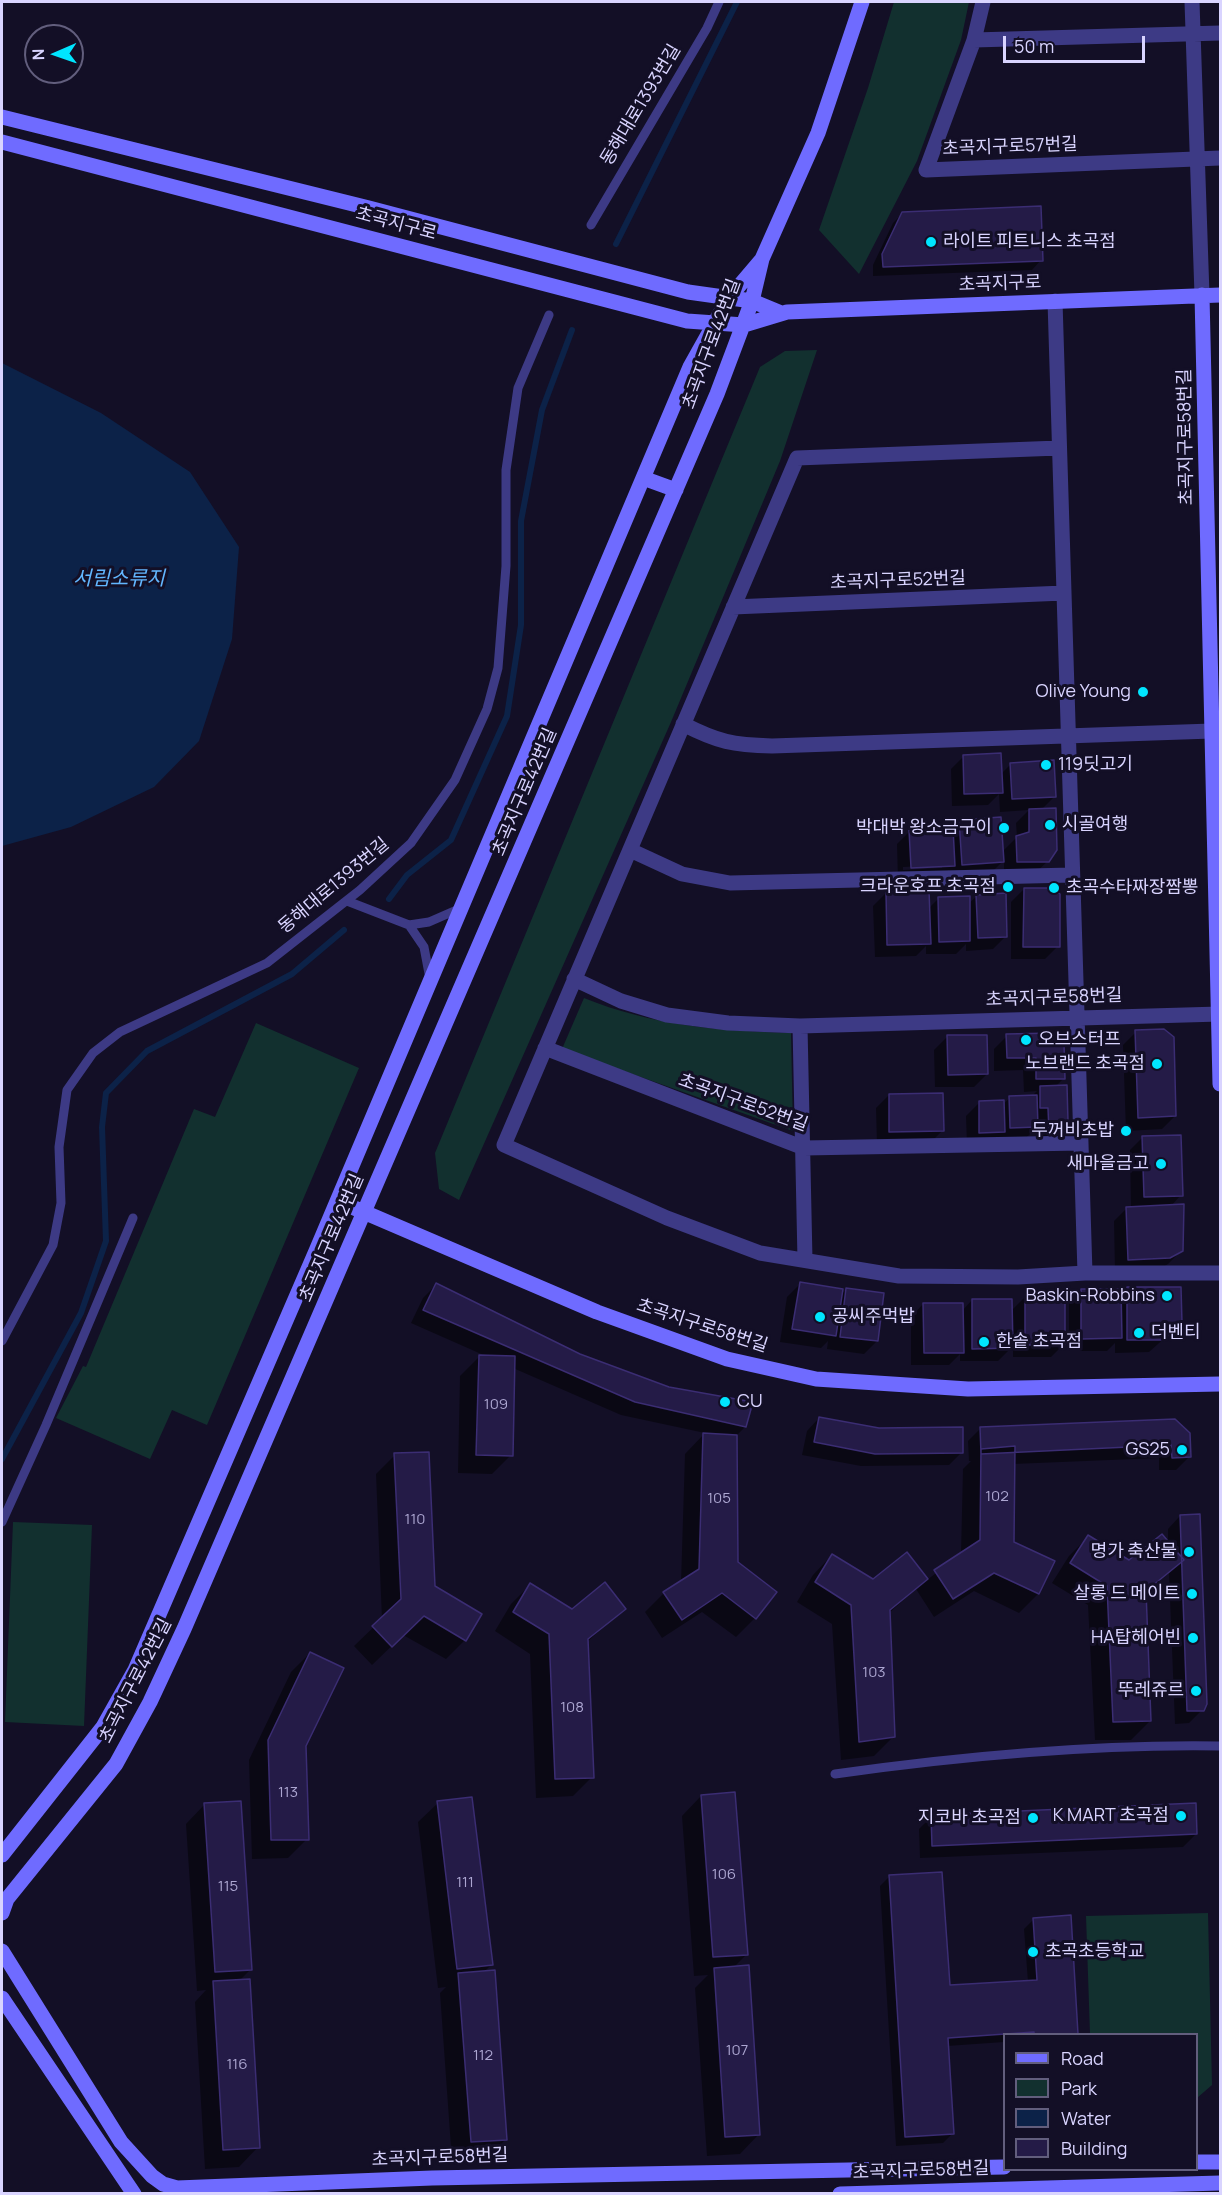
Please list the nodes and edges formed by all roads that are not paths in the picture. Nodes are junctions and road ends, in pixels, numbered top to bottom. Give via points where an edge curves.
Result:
1 (719, 2) edge
2 (862, 2) edge
3 (983, 2) edge
4 (1192, 2) edge
5 (1221, 33) edge
6 (1193, 34) junction
7 (974, 40) junction
8 (2, 117) edge
9 (2, 142) edge
10 (1221, 158) edge
11 (1197, 159) junction
12 (591, 225) dead end
13 (762, 259) junction
14 (1202, 295) junction
15 (1221, 295) edge
16 (728, 299) junction
17 (1055, 301) junction
18 (752, 302) junction
19 (781, 313) junction
20 (549, 315) dead end
21 (715, 323) junction
22 (744, 325) junction
23 (1059, 448) junction
24 (643, 478) junction
25 (676, 490) junction
26 (1215, 578) edge
27 (1064, 593) junction
28 (733, 607) junction
29 (683, 724) junction
30 (1212, 731) junction
31 (1068, 737) junction
32 (630, 850) junction
33 (1072, 875) junction
34 (347, 901) junction
35 (460, 908) junction
36 (409, 925) junction
37 (430, 979) junction
38 (574, 980) junction
39 (1220, 1014) edge
40 (1077, 1017) junction
41 (800, 1026) junction
42 (545, 1048) junction
43 (1221, 1084) edge
44 (1081, 1143) junction
45 (804, 1148) junction
46 (338, 1201) junction
47 (365, 1212) junction
48 (133, 1218) dead end
49 (805, 1260) junction
50 (1084, 1273) junction
51 (1221, 1273) edge
52 (2, 1341) edge
53 (1221, 1384) edge
54 (2, 1522) edge
55 (1221, 1746) edge
56 (835, 1774) dead end
57 (2, 1855) edge
58 (2, 1913) edge
59 (2, 1952) edge
60 (2, 1998) edge
61 (1198, 2162) edge
62 (1221, 2162) edge
63 (1003, 2167) edge
64 (1221, 2183) edge
65 (134, 2193) edge
66 (840, 2193) edge

1 - 12 lane, 동해대로1393번길
2 - 13 street via 818,133
3 - 7 street, 초곡지구로57번길
4 - 6 street
5 - 6 street
6 - 7 street
6 - 11 street
7 - 11 street, 초곡지구로57번길 via 926,170
8 - 16 street, 초곡지구로
9 - 21 street, 초곡지구로 via 687,321
10 - 11 street, 초곡지구로57번길
11 - 14 street
13 - 16 street, 초곡지구로42번길
13 - 18 street, 초곡지구로42번길
14 - 15 street, 초곡지구로
14 - 17 street, 초곡지구로
14 - 26 street, 초곡지구로58번길
16 - 18 street, 초곡지구로
16 - 21 street, 초곡지구로42번길
17 - 19 street, 초곡지구로
17 - 23 street
18 - 19 street, 초곡지구로
18 - 22 street, 초곡지구로42번길
19 - 22 street, 초곡지구로
20 - 34 lane, 동해대로1393번길 via 518,388 507,470 506,566 498,668 487,710 455,780 411,843
21 - 22 street, 초곡지구로
21 - 24 street, 초곡지구로42번길 via 690,368
22 - 25 street, 초곡지구로42번길
23 - 27 street
23 - 28 street via 797,458
24 - 25 street
24 - 35 street, 초곡지구로42번길
25 - 47 street, 초곡지구로42번길
26 - 30 street, 초곡지구로58번길
27 - 28 street, 초곡지구로52번길
27 - 31 street
28 - 29 street
29 - 31 street via 715,740 743,745
29 - 32 street
30 - 31 street
30 - 39 street, 초곡지구로58번길
31 - 33 street
32 - 33 street via 682,874 730,883
32 - 38 street
33 - 40 street
34 - 36 lane
34 - 52 lane, 동해대로1393번길 via 267,963 120,1032 93,1053 67,1090 59,1147 61,1203 53,1245
35 - 36 lane via 429,922
35 - 37 street, 초곡지구로42번길
36 - 37 lane via 424,947
37 - 46 street, 초곡지구로42번길
38 - 41 street, 초곡지구로58번길 via 621,1001 667,1015
38 - 42 street
39 - 40 street, 초곡지구로58번길
39 - 43 street, 초곡지구로58번길
40 - 41 street, 초곡지구로58번길
40 - 44 street
41 - 45 street
42 - 45 street, 초곡지구로52번길
42 - 49 street via 504,1145 667,1218 760,1253
44 - 45 street, 초곡지구로52번길
44 - 50 street
45 - 49 street
46 - 47 street, 초곡지구로58번길
46 - 57 street, 초곡지구로42번길 via 135,1670 103,1727
47 - 53 street, 초곡지구로58번길 via 597,1312 728,1359 816,1379 968,1389
47 - 58 street, 초곡지구로42번길 via 150,1702 116,1764 7,1899
48 - 54 lane
49 - 50 street via 899,1276
50 - 51 street
55 - 56 lane via 1151,1745 963,1756
59 - 63 street, 초곡지구로58번길 via 121,2142 152,2176 177,2188 454,2177
60 - 65 street
61 - 62 street
64 - 66 street, 초곡지구로58번길

